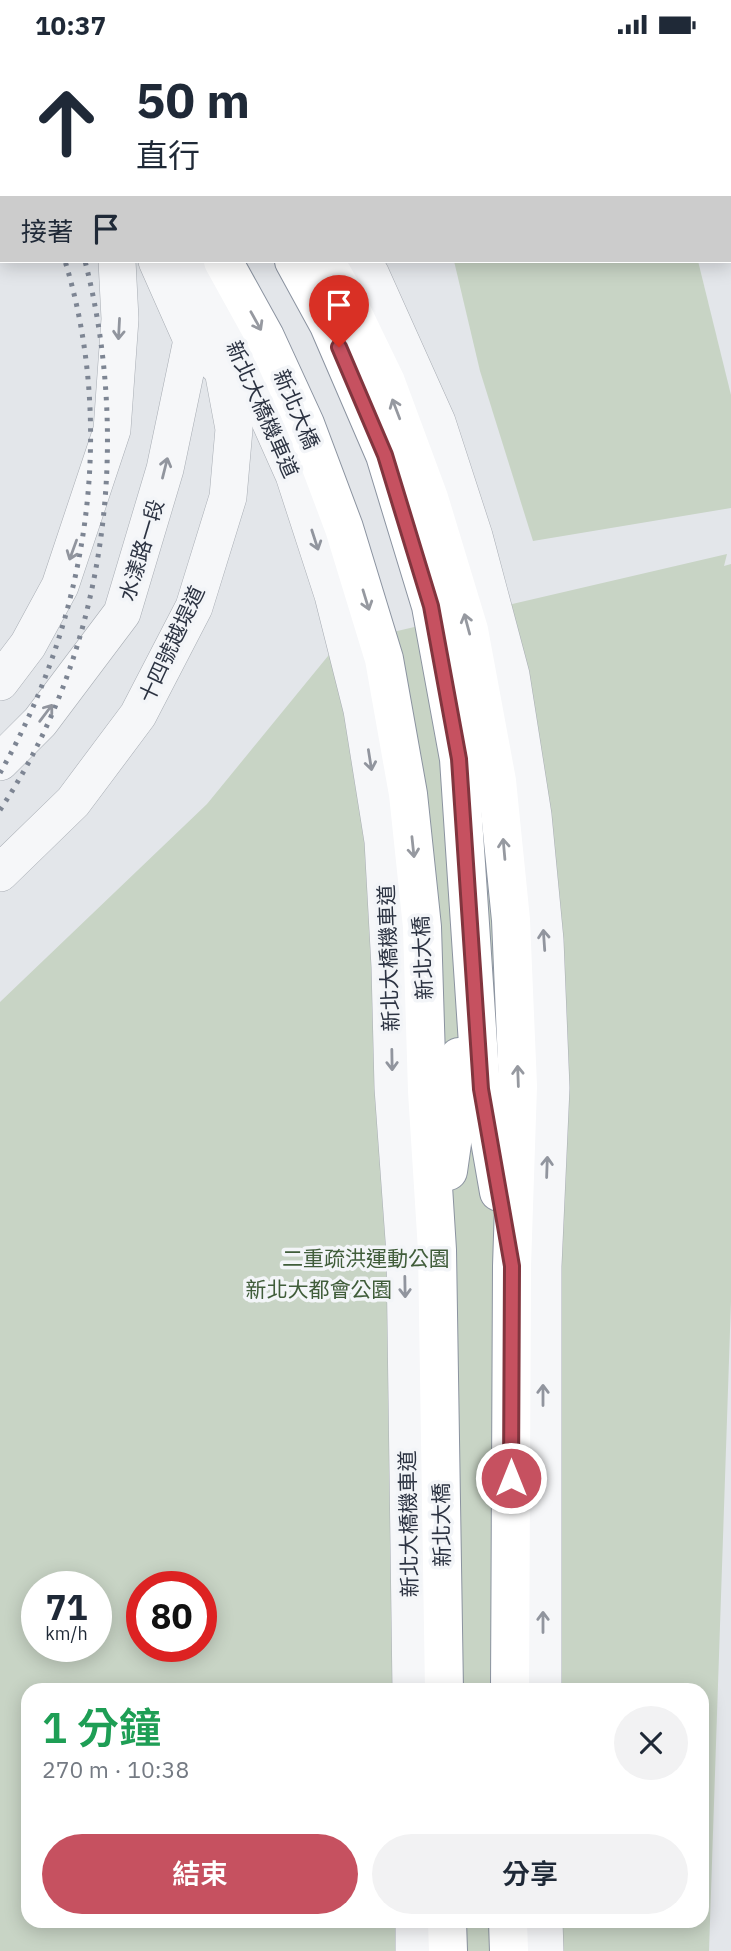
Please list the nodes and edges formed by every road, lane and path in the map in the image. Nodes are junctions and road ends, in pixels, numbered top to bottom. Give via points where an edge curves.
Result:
1 (117, 263) edge
2 (158, 263) edge
3 (187, 263) edge
4 (188, 263) edge
5 (224, 263) edge
6 (270, 263) edge
7 (295, 263) edge
8 (326, 263) edge
9 (364, 263) edge
10 (192, 340) junction
11 (0, 682) edge
12 (0, 762) edge
13 (0, 873) edge
14 (437, 1249) junction
15 (512, 1266) junction
16 (411, 1683) edge
17 (444, 1683) edge
18 (510, 1683) edge
19 (544, 1683) edge
20 (414, 1928) edge
21 (447, 1928) edge
22 (508, 1928) edge
23 (544, 1928) edge
24 (414, 1951) edge
25 (448, 1951) edge
26 (509, 1951) edge
27 (545, 1951) edge

1 -> 11 street via 120,319 112,430 60,586 28,645
2 - 10 street
3 - 10 street, 水漾路一段
4 -> 16 street, 新北大橋機車道 via 231,334 298,487 333,595 362,710 383,841 405,1254
5 -> 14 highway, 新北大橋 via 265,337 304,423 344,528 384,659 408,794 422,927
6 - 14 highway via 312,338 365,463 410,616 439,760 460,1087
7 - 15 highway via 330,325 385,455 431,606 459,759 481,1089
15 -> 8 highway via 518,1086 511,919 498,781 469,630 429,498 386,382
19 -> 9 street via 543,1266 551,1088 545,940 533,815 511,675 474,536 437,422
12 -> 10 street, 水漾路一段 via 40,722 122,613 165,469
10 - 13 street, 十四號越堤道 via 223,370 234,429 228,497 194,607 138,715 73,801
14 - 17 highway, 新北大橋
15 - 18 highway
20 - 24 street
21 - 25 highway
22 - 26 highway
23 - 27 street

